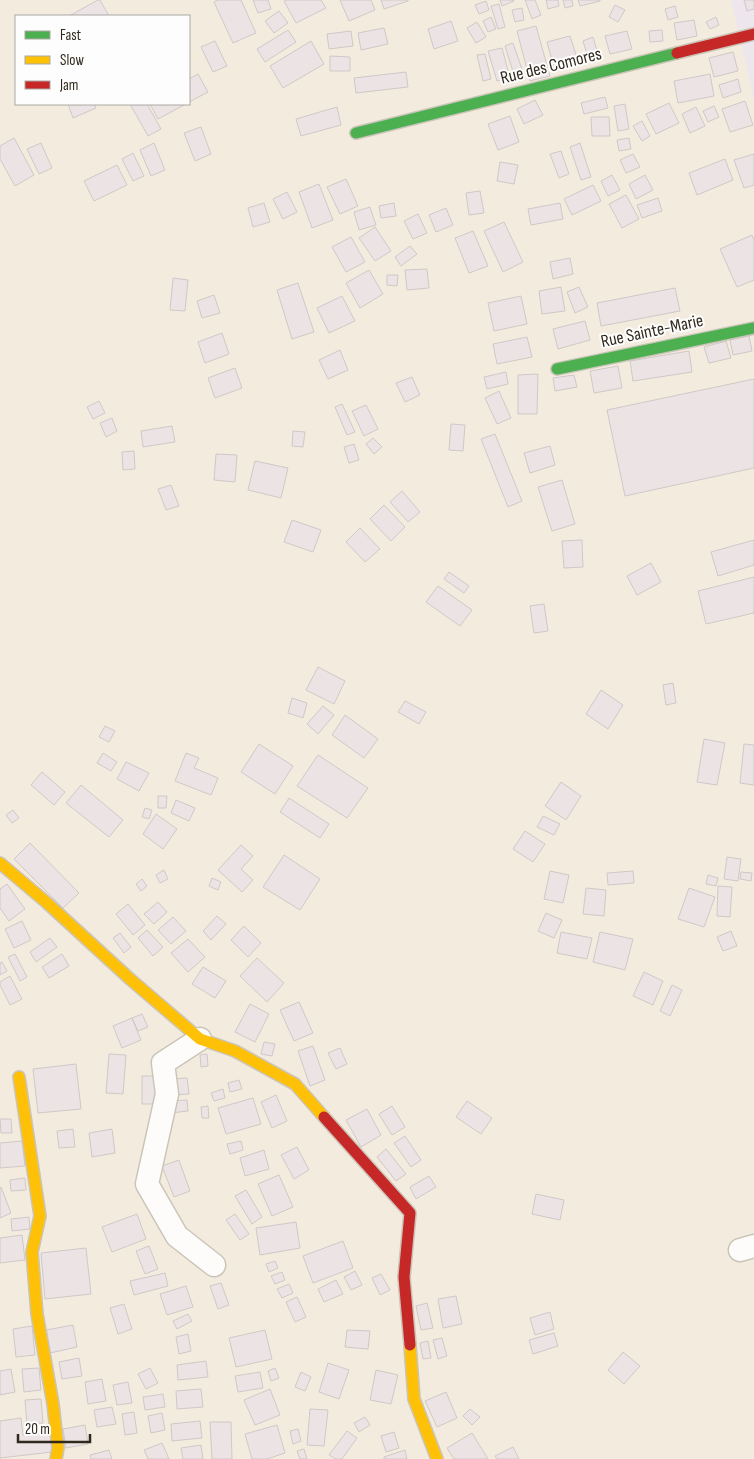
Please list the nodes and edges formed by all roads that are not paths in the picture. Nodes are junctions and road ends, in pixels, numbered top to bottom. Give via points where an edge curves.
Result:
1 (754, 34) edge
2 (356, 132) dead end
3 (754, 328) edge
4 (557, 369) dead end
5 (0, 863) edge
6 (200, 1039) junction
7 (19, 1077) dead end
8 (214, 1265) dead end
9 (56, 1459) edge
10 (437, 1459) edge

1 - 2 street, Rue des Comores
3 - 4 street, Rue Sainte-Marie
5 - 6 street
6 - 8 street via 163,1063 166,1094 146,1184 177,1236
6 - 10 street via 235,1051 295,1084 410,1213 404,1276 414,1399
7 - 9 street via 40,1216 32,1252 37,1314 53,1404 58,1448

